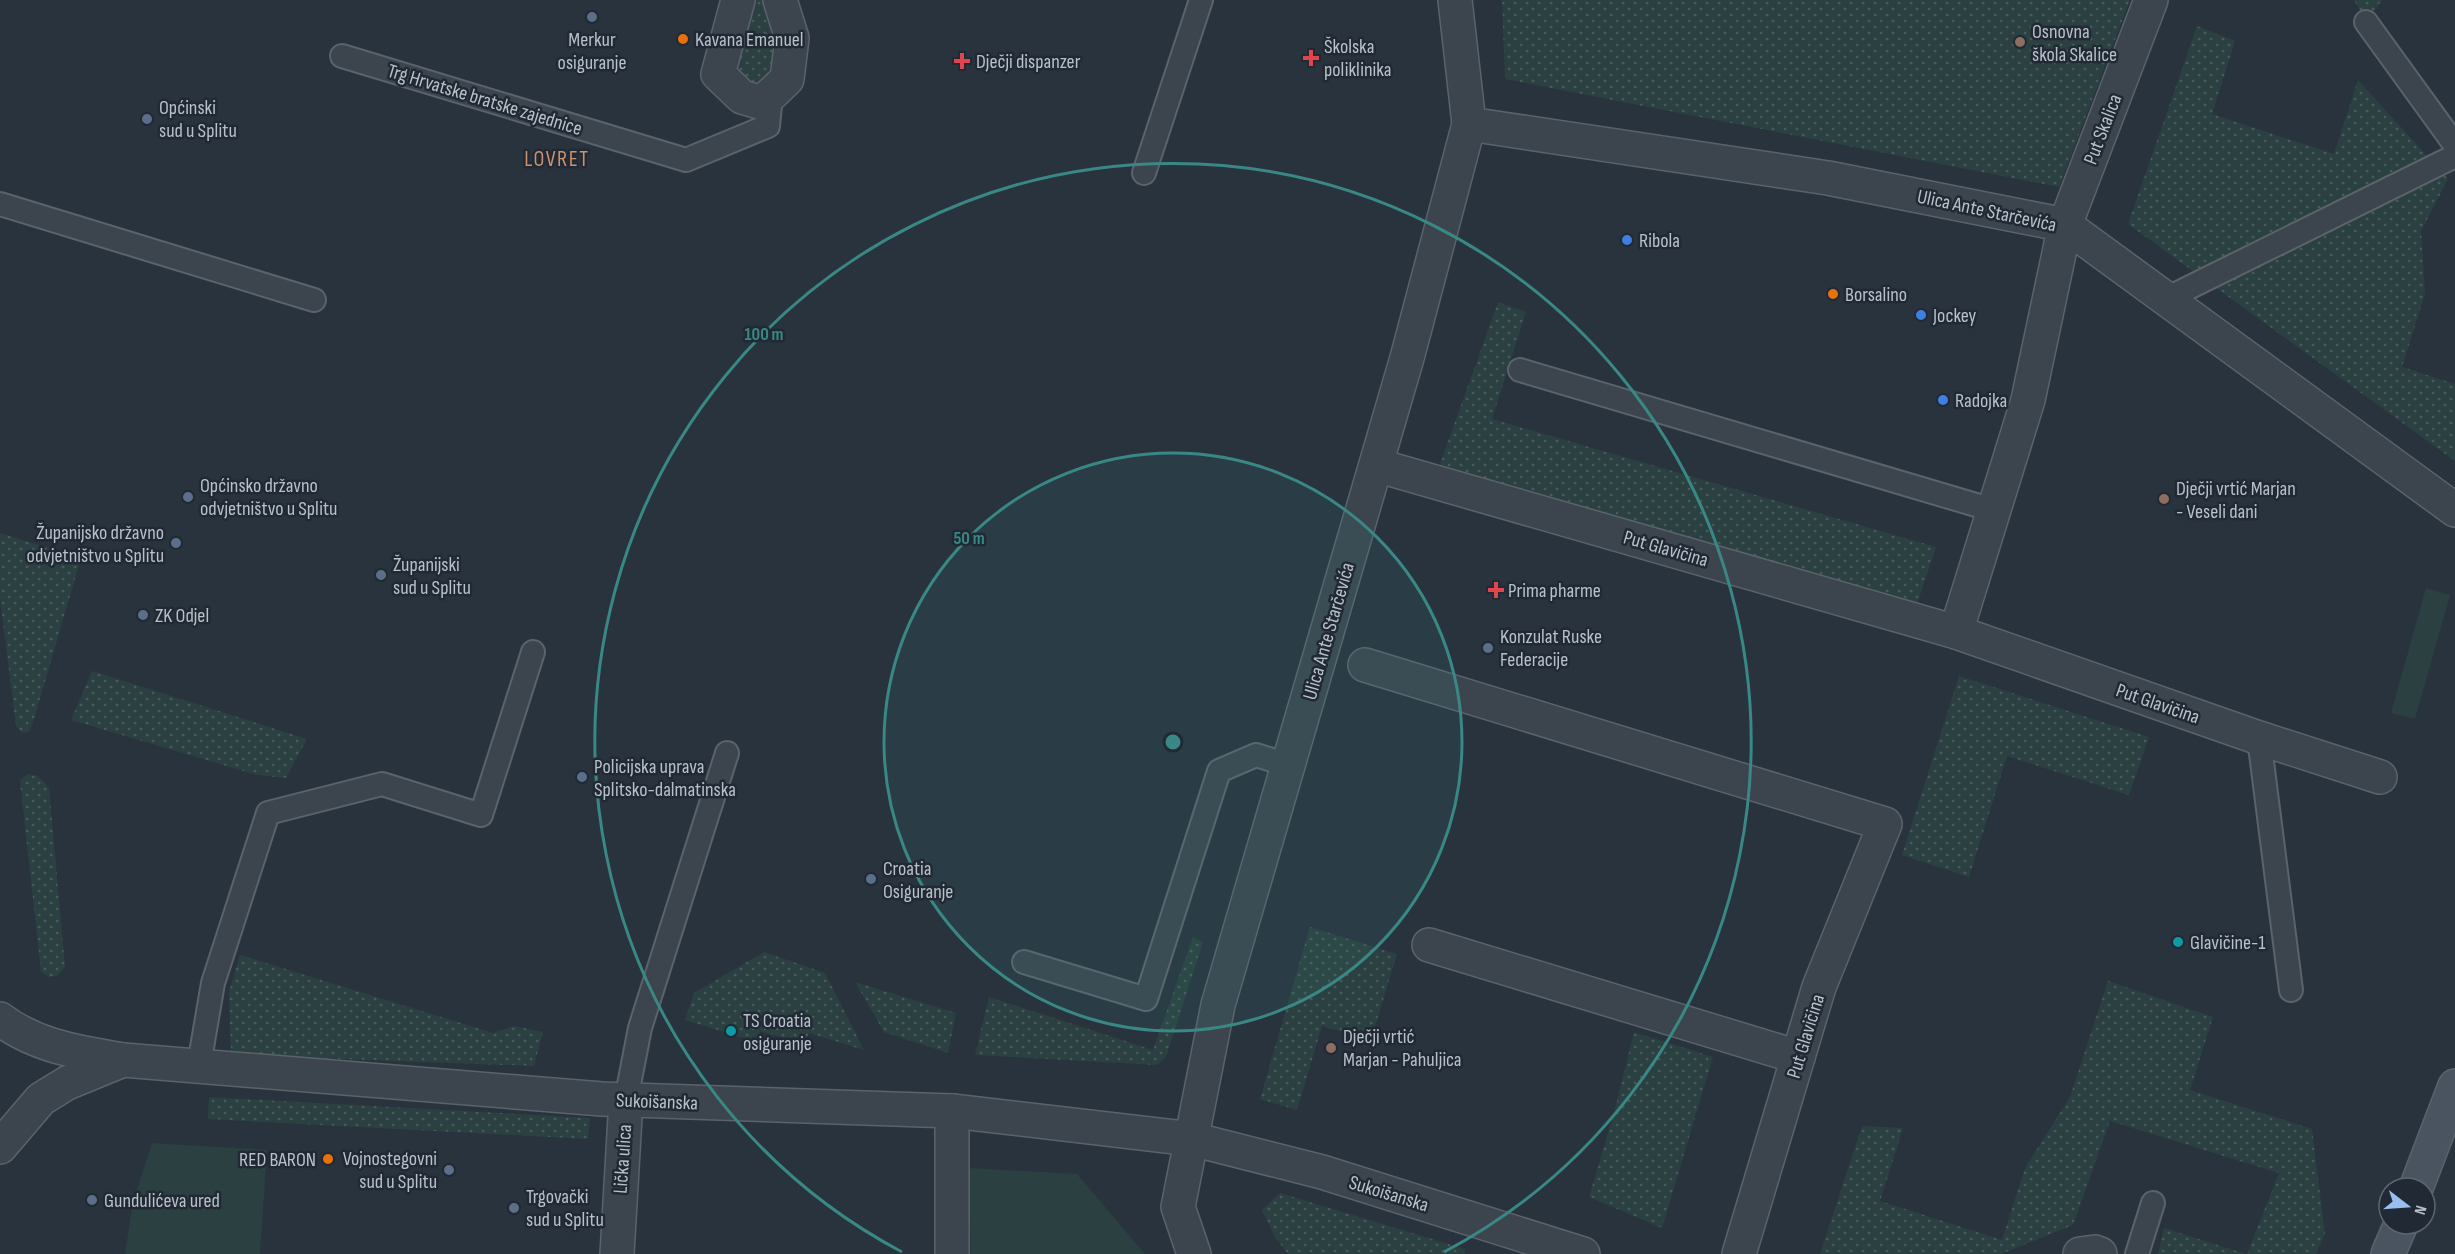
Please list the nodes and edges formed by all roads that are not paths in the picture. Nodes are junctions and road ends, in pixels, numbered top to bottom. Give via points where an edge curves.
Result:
1 (738, 0) edge
2 (780, 0) edge
3 (1201, 0) edge
4 (1455, 0) edge
5 (2151, 0) edge
6 (2366, 22) dead end
7 (342, 56) dead end
8 (771, 95) junction
9 (1469, 124) junction
10 (2455, 145) edge
11 (2455, 156) edge
12 (1144, 173) dead end
13 (0, 204) edge
14 (2064, 225) junction
15 (2166, 299) junction
16 (315, 300) dead end
17 (1520, 370) dead end
18 (1376, 465) junction
19 (1993, 510) junction
20 (2455, 510) edge
21 (1956, 632) junction
22 (533, 652) dead end
23 (1365, 665) dead end
24 (2259, 738) junction
25 (727, 753) dead end
26 (1288, 765) junction
27 (2380, 777) dead end
28 (1429, 945) dead end
29 (1024, 962) dead end
30 (2291, 990) dead end
31 (0, 1019) edge
32 (1798, 1057) junction
33 (123, 1060) junction
34 (199, 1065) junction
35 (2455, 1086) edge
36 (626, 1100) junction
37 (952, 1111) junction
38 (1192, 1138) junction
39 (0, 1147) edge
40 (2421, 1176) edge
41 (2153, 1203) dead end
42 (2396, 1236) edge
43 (617, 1254) edge
44 (951, 1254) edge
45 (1194, 1254) edge
46 (1583, 1254) edge
47 (1739, 1254) edge
48 (2080, 1254) edge
49 (2100, 1254) edge
50 (2137, 1254) edge
51 (2388, 1254) edge

1 - 8 street via 718,74 742,97 762,102
2 - 8 street via 792,38 787,80
3 - 12 lane
4 - 9 street, Ulica Ante Starčevića
5 - 14 street, Put Skalica
6 - 10 lane
7 - 8 lane, Trg Hrvatske bratske zajednice via 686,160 768,126
9 - 14 street, Ulica Ante Starčevića via 1828,178
9 - 18 street, Ulica Ante Starčevića
11 - 15 lane
13 - 16 lane
14 - 15 street, Ulica Ante Starčevića
14 - 19 street via 2028,400
15 - 20 street, Ulica Ante Starčevića
17 - 19 lane
18 - 21 street, Put Glavičina
18 - 26 street, Ulica Ante Starčevića
19 - 21 street
21 - 24 street, Put Glavičina
22 - 34 lane via 481,815 382,784 268,813 213,983
23 - 32 street, Put Glavičina via 1885,824 1820,987
24 - 27 street, Put Glavičina
24 - 30 lane
25 - 36 lane via 640,1028
26 - 29 lane via 1256,755 1220,771 1146,999
26 - 38 street, Ulica Ante Starčevića via 1218,1005
28 - 32 street
31 - 33 street, Sukoišanska via 46,1044
32 - 47 street, Put Glavičina
33 - 34 street, Sukoišanska
33 - 39 street, Sukoišanska via 67,1083 41,1099
34 - 36 street, Sukoišanska
35 - 40 main road
36 - 37 street, Sukoišanska
36 - 43 street, Lička ulica
37 - 38 street, Sukoišanska
37 - 44 street
38 - 45 street via 1178,1207
38 - 46 street, Sukoišanska via 1322,1172
41 - 50 lane
42 - 51 main road
48 - 49 street

